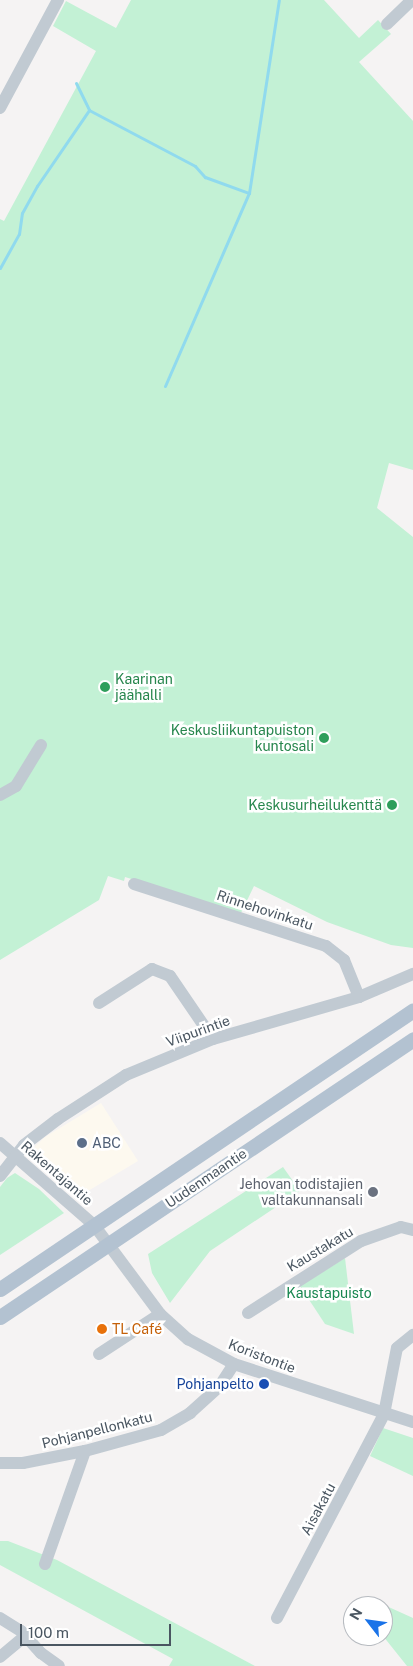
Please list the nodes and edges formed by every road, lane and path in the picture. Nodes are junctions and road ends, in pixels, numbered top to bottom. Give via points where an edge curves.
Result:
1 (58, 0) edge
2 (412, 0) edge
3 (387, 24) dead end
4 (0, 108) edge
5 (40, 745) dead end
6 (0, 795) edge
7 (134, 884) dead end
8 (413, 974) edge
9 (359, 997) junction
10 (99, 1003) dead end
11 (413, 1010) edge
12 (413, 1039) edge
13 (213, 1040) junction
14 (0, 1143) edge
15 (14, 1155) junction
16 (0, 1176) edge
17 (94, 1225) junction
18 (413, 1230) edge
19 (108, 1244) junction
20 (0, 1289) edge
21 (248, 1313) dead end
22 (160, 1314) junction
23 (0, 1317) edge
24 (413, 1335) edge
25 (99, 1354) dead end
26 (234, 1364) junction
27 (384, 1414) junction
28 (413, 1422) edge
29 (85, 1452) junction
30 (0, 1463) edge
31 (45, 1564) dead end
32 (0, 1618) edge
33 (278, 1618) dead end
34 (25, 1636) junction
35 (0, 1657) edge
36 (59, 1666) edge

1 - 4 street
2 - 3 street
5 - 6 street via 16,786
7 - 9 street, Rinnehovinkatu via 326,946 344,960
8 - 9 street, Viipurintie
9 - 13 street, Viipurintie
10 - 13 street via 152,969 170,976
11 - 17 main road, Uudenmaantie
12 - 19 main road, Uudenmaantie
13 - 15 street, Viipurintie via 126,1076 58,1119
14 - 15 street, Rakentajantie
15 - 16 street, Viipurintie
15 - 17 street, Rakentajantie
17 - 19 street, Koristontie
17 - 20 main road, Uudenmaantie
18 - 21 street, Kaustakatu via 401,1226 362,1241
19 - 22 street, Koristontie
19 - 23 main road, Uudenmaantie
22 - 25 street
22 - 26 street, Koristontie via 188,1339
24 - 27 street via 397,1348
26 - 27 street, Koristontie
26 - 29 street, Pohjanpellonkatu via 219,1387 178,1422
27 - 28 street, Koristontie
27 - 33 street, Aisakatu
29 - 30 street, Pohjanpellonkatu via 23,1463
29 - 31 street
32 - 34 street
34 - 35 street
34 - 36 street

